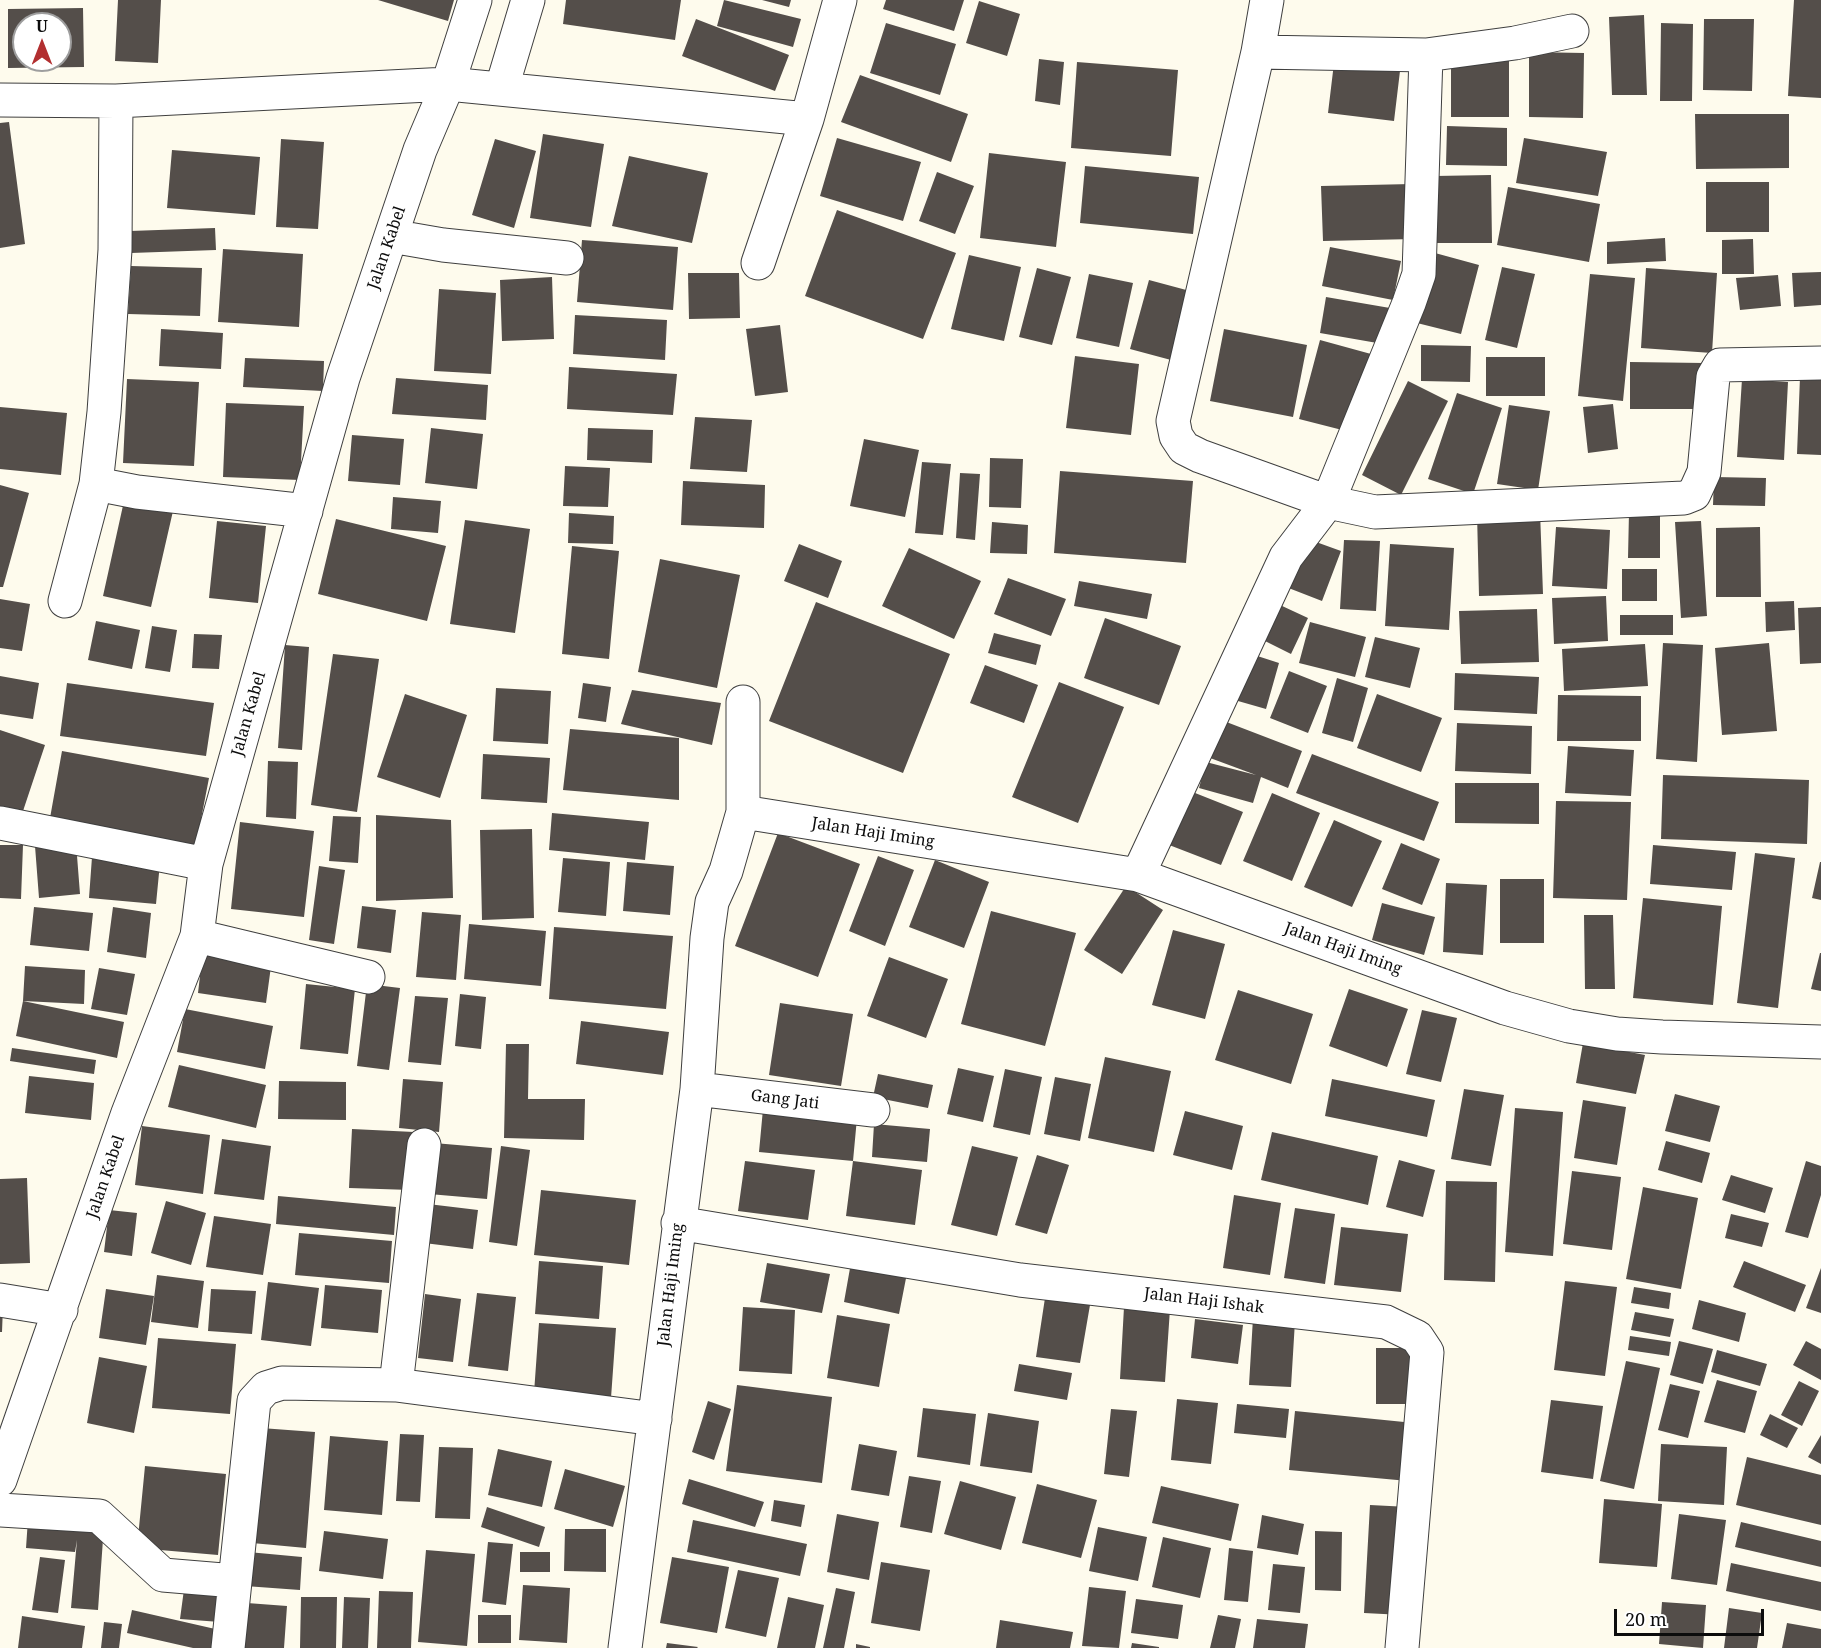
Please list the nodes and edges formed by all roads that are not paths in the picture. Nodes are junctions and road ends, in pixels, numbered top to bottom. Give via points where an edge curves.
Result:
1 (475, 0) edge
2 (528, 0) edge
3 (840, 0) edge
4 (1267, 0) edge
5 (1572, 31) dead end
6 (1258, 52) junction
7 (1426, 55) junction
8 (448, 84) junction
9 (502, 87) junction
10 (0, 100) edge
11 (116, 101) junction
12 (807, 119) junction
13 (391, 236) junction
14 (567, 258) dead end
15 (758, 262) dead end
16 (1821, 363) edge
17 (96, 484) junction
18 (1328, 502) junction
19 (306, 511) junction
20 (65, 601) dead end
21 (743, 702) dead end
22 (743, 812) junction
23 (0, 823) edge
24 (206, 864) junction
25 (1138, 875) junction
26 (197, 936) junction
27 (368, 977) dead end
28 (1821, 1042) edge
29 (697, 1089) junction
30 (873, 1110) dead end
31 (424, 1145) dead end
32 (678, 1223) junction
33 (0, 1300) edge
34 (61, 1310) junction
35 (396, 1385) junction
36 (655, 1419) junction
37 (0, 1480) edge
38 (0, 1510) edge
39 (235, 1581) junction
40 (228, 1648) edge
41 (625, 1648) edge
42 (1402, 1648) edge

1 - 8 street, Jalan Kabel
2 - 9 street
3 - 12 street
4 - 6 street
5 - 7 street
6 - 7 street
6 - 18 street via 1173,421 1184,448
7 - 18 street via 1419,274
8 - 9 street
8 - 11 street
8 - 13 street, Jalan Kabel via 420,150
9 - 12 street
10 - 11 street
11 - 17 street via 115,250
12 - 15 street
13 - 14 street
13 - 19 street, Jalan Kabel via 343,378
16 - 18 street via 1720,365 1713,377 1704,472 1694,494 1684,498 1375,512
17 - 19 street
17 - 20 street
18 - 25 street via 1286,557
19 - 24 street, Jalan Kabel
21 - 22 street
22 - 25 street, Jalan Haji Iming
22 - 29 street, Jalan Haji Iming via 726,871 712,902 706,938
23 - 24 street
24 - 26 street, Jalan Kabel
25 - 28 street, Jalan Haji Iming via 1505,1008 1569,1026 1662,1037
26 - 27 street
26 - 34 street, Jalan Kabel via 128,1113
29 - 30 street, Gang Jati
29 - 32 street, Jalan Haji Iming
31 - 35 street
32 - 36 street, Jalan Haji Iming
32 - 42 street, Jalan Haji Ishak via 1020,1280 1386,1322 1417,1337 1427,1352
33 - 34 street
34 - 37 street, Jalan Kabel
35 - 36 street
35 - 39 street via 282,1383 266,1388 254,1401
36 - 41 street, Jalan Haji Iming
38 - 39 street via 99,1516 163,1575
39 - 40 street

